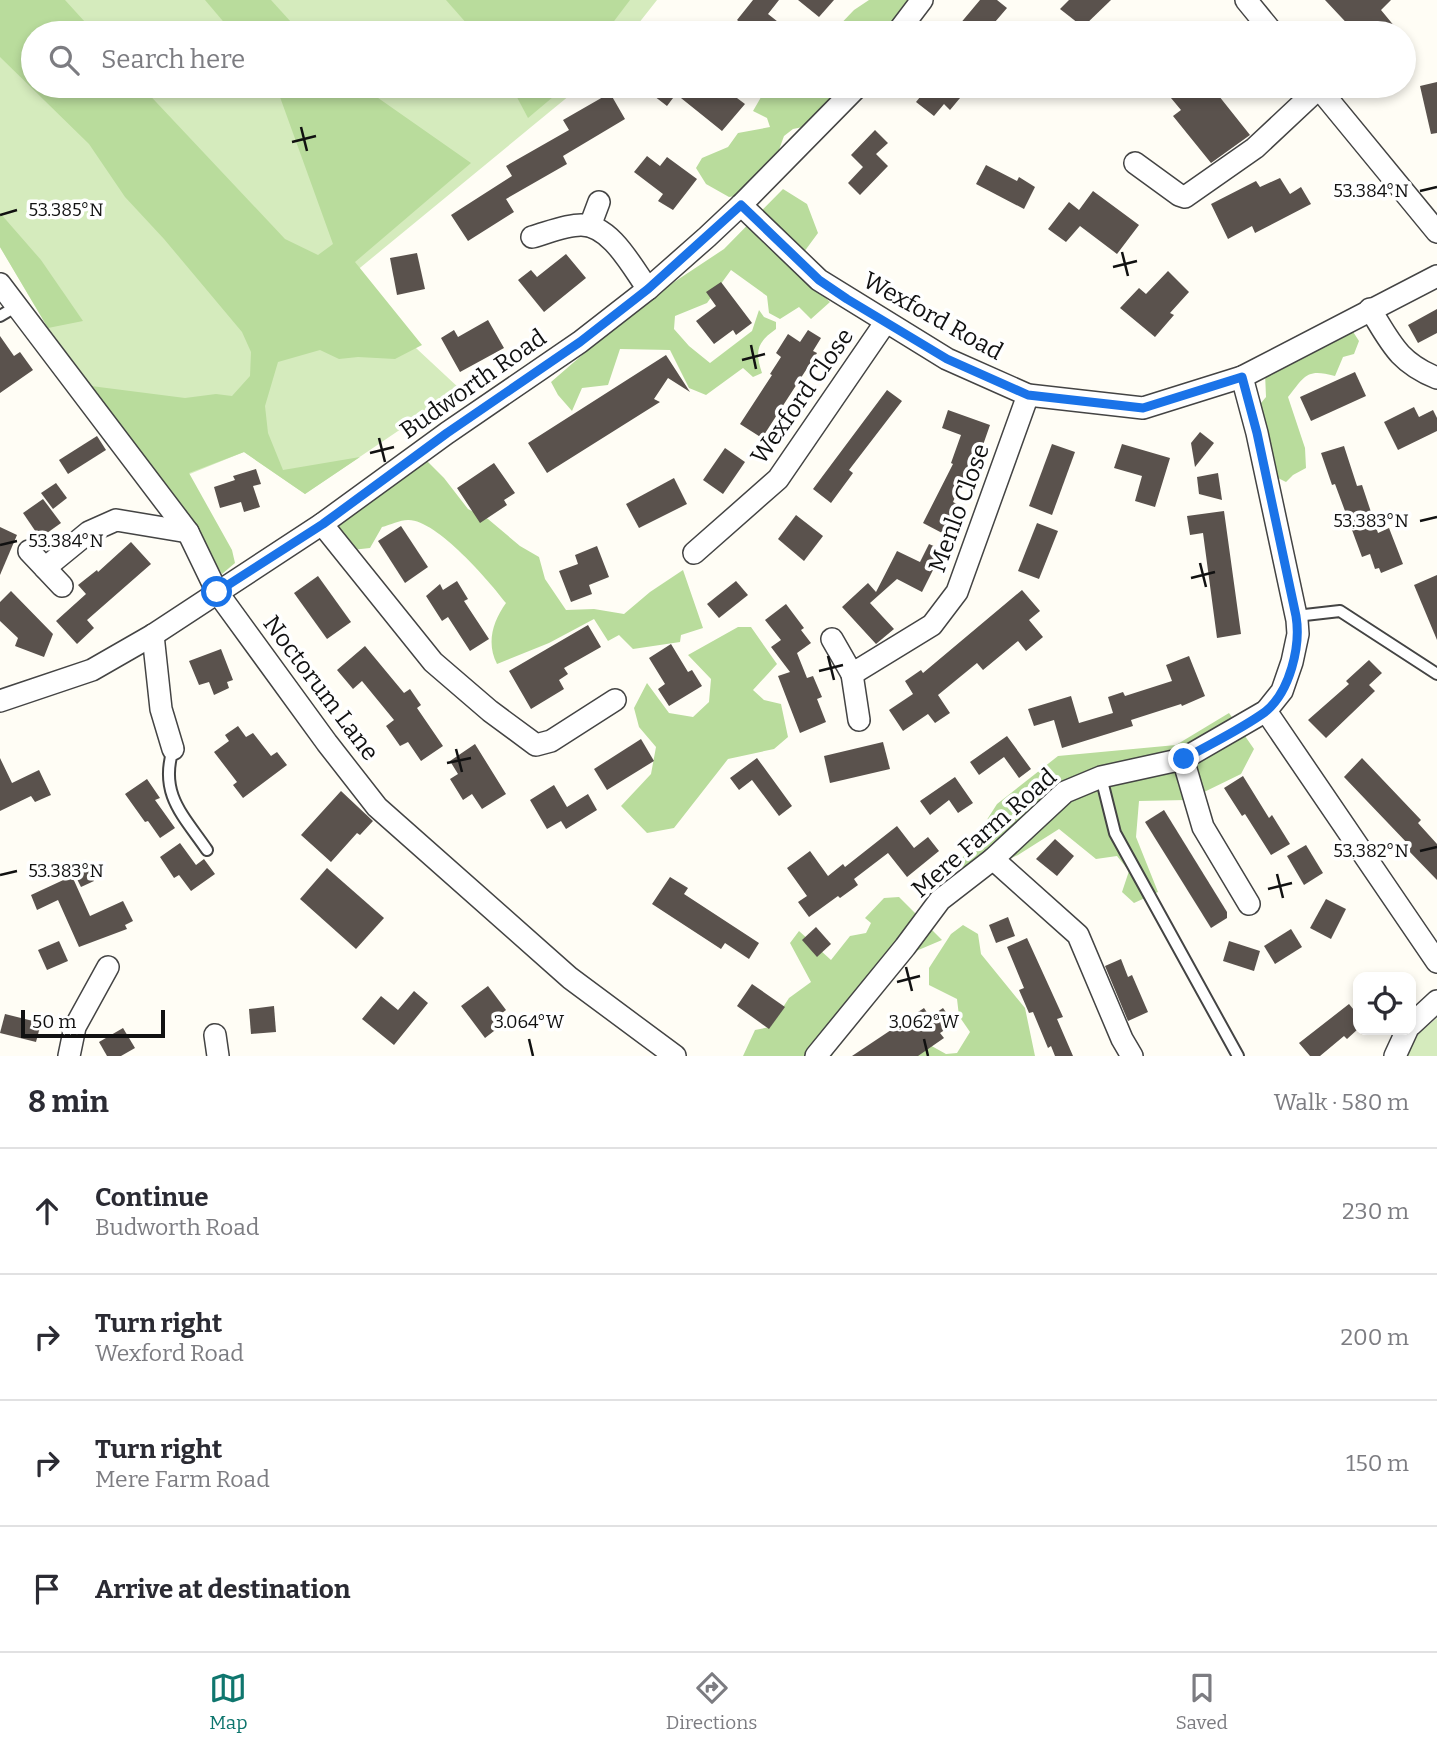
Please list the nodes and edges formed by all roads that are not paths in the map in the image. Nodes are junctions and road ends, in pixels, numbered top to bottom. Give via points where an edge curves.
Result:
1 (922, 0) edge
2 (1246, 0) edge
3 (906, 21) edge
4 (1263, 21) edge
5 (846, 98) edge
6 (1307, 98) edge
7 (1327, 98) edge
8 (1135, 163) dead end
9 (599, 202) dead end
10 (741, 205) junction
11 (590, 226) junction
12 (1437, 232) edge
13 (532, 237) dead end
14 (1437, 276) edge
15 (0, 284) edge
16 (648, 289) junction
17 (1370, 309) junction
18 (8, 311) edge
19 (885, 323) junction
20 (1242, 377) junction
21 (1437, 378) edge
22 (1028, 395) junction
23 (323, 524) junction
24 (188, 532) junction
25 (29, 551) dead end
26 (694, 553) dead end
27 (45, 568) junction
28 (62, 586) dead end
29 (217, 592) junction
30 (1296, 616) junction
31 (153, 635) junction
32 (832, 639) dead end
33 (852, 674) junction
34 (1437, 674) edge
35 (615, 700) dead end
36 (0, 701) edge
37 (1266, 711) junction
38 (859, 720) dead end
39 (173, 749) joint
40 (1184, 759) junction
41 (1101, 777) junction
42 (207, 850) dead end
43 (993, 859) junction
44 (1249, 904) dead end
45 (1437, 962) edge
46 (108, 967) dead end
47 (1437, 1001) edge
48 (1416, 1020) edge
49 (1405, 1035) edge
50 (69, 1056) edge
51 (675, 1056) edge
52 (816, 1056) edge
53 (1132, 1056) edge
54 (1238, 1056) edge
55 (1395, 1056) edge

1 - 3 street
2 - 4 street
5 - 10 street, Budworth Road
6 - 8 street via 1255,148 1185,197
7 - 12 street
9 - 11 street
10 - 16 street, Budworth Road
10 - 19 street, Wexford Road via 819,280
11 - 13 street
11 - 16 street via 613,242
14 - 17 street, Wexford Road
15 - 18 street, Noctorum Lane
16 - 23 street, Budworth Road
17 - 20 street, Wexford Road
17 - 21 street via 1395,351 1417,370
18 - 24 street, Noctorum Lane
19 - 22 street, Wexford Road via 947,359
19 - 26 street, Wexford Close via 778,479
20 - 22 street, Wexford Road via 1143,408
20 - 30 street, Mere Farm Road
22 - 33 street, Menlo Close via 957,592 932,625
23 - 29 street, Budworth Road
23 - 35 street via 433,662 536,745 551,741
24 - 27 street via 117,520 89,532
24 - 29 street, Noctorum Lane
25 - 27 street
27 - 28 street
29 - 31 street, Budworth Road
29 - 51 street, Noctorum Lane via 377,807 570,978
30 - 34 lane via 1340,611
30 - 37 street, Mere Farm Road via 1298,634 1292,663 1282,691
31 - 36 street, Budworth Road via 92,670
31 - 39 street via 161,709
32 - 33 street
33 - 38 street
37 - 40 street, Mere Farm Road
37 - 45 street
39 - 42 lane via 168,774 171,795
40 - 41 street, Mere Farm Road
40 - 44 street via 1203,827
41 - 43 street, Mere Farm Road via 1065,792
41 - 54 lane via 1115,833
43 - 52 street, Mere Farm Road via 940,900
43 - 53 street via 1077,935
46 - 50 street via 75,1027
47 - 48 street
49 - 55 street

